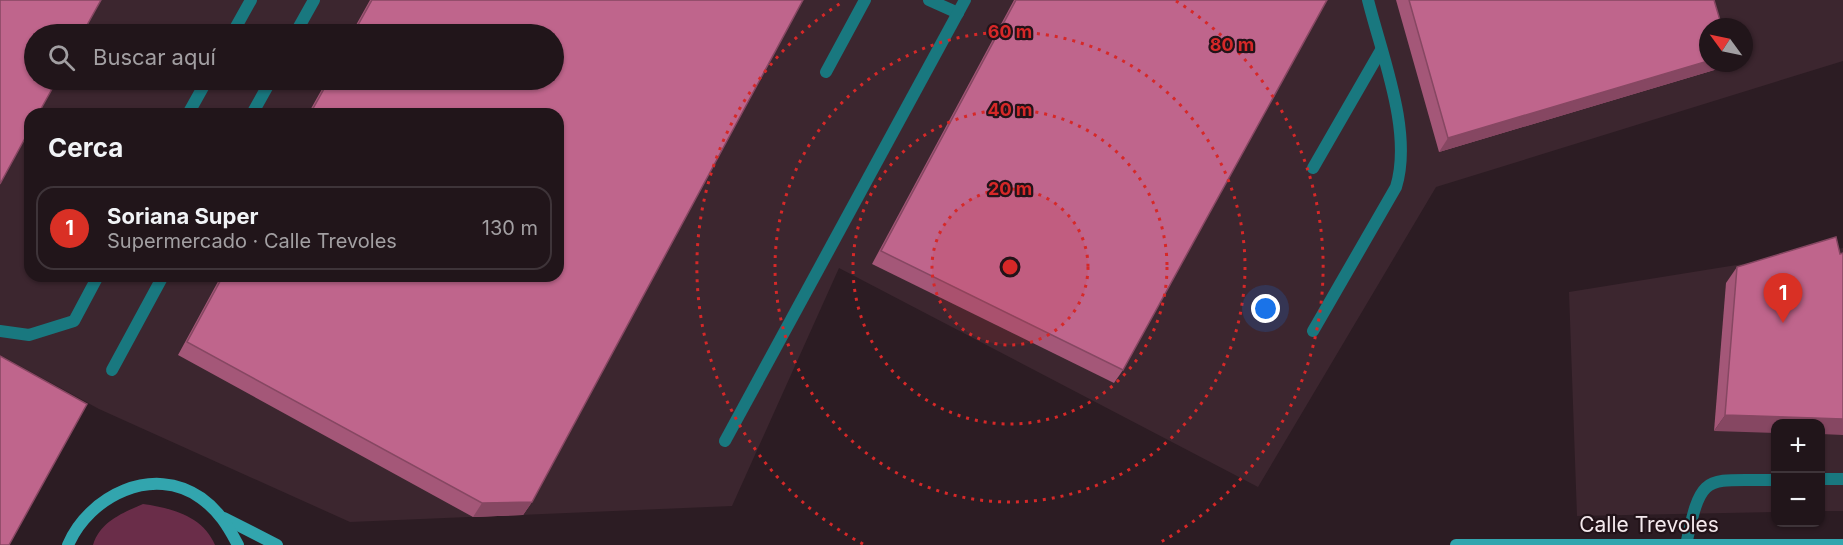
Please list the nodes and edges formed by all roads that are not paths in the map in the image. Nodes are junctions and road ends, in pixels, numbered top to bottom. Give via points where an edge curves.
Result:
1 (251, 0) edge
2 (314, 0) edge
3 (865, 0) edge
4 (929, 0) edge
5 (965, 0) edge
6 (1368, 0) edge
7 (958, 13) junction
8 (238, 24) edge
9 (301, 24) edge
10 (1381, 50) junction
11 (826, 72) dead end
12 (201, 90) edge
13 (265, 90) edge
14 (191, 108) edge
15 (255, 108) edge
16 (1313, 168) dead end
17 (95, 282) edge
18 (161, 282) edge
19 (0, 331) edge
20 (1313, 331) dead end
21 (112, 370) dead end
22 (725, 441) dead end
23 (1825, 479) edge
24 (1843, 479) edge
25 (1771, 480) edge
26 (224, 518) junction
27 (68, 544) edge
28 (238, 545) edge
29 (277, 545) edge
30 (1456, 545) edge
31 (1686, 545) edge
32 (1843, 545) edge

1 - 8 lane
2 - 9 lane
3 - 11 lane
4 - 7 lane
5 - 7 lane
6 - 10 lane
7 - 22 lane
10 - 16 lane
10 - 20 lane via 1401,129 1402,168 1396,187
12 - 14 lane
13 - 15 lane
17 - 19 lane via 74,321 29,335
18 - 21 lane
23 - 24 lane
25 - 31 lane via 1709,484 1696,501
26 - 27 street via 200,497 171,486 139,486 109,496 92,509
26 - 28 street
26 - 29 street
30 - 31 street, Calle Trevoles
31 - 32 street, Calle Trevoles

